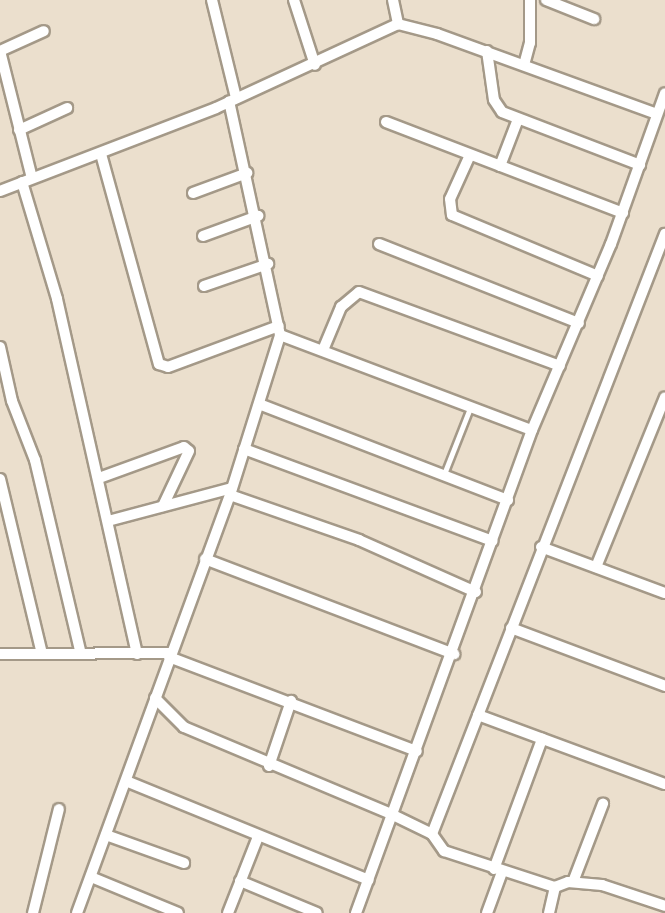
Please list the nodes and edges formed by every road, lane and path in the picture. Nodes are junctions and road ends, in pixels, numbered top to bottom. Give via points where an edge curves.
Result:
1 (212, 0) edge
2 (294, 0) edge
3 (393, 0) edge
4 (530, 0) edge
5 (546, 0) edge
6 (594, 19) dead end
7 (398, 24) junction
8 (44, 31) dead end
9 (0, 51) edge
10 (486, 51) junction
11 (315, 65) junction
12 (524, 65) junction
13 (665, 93) edge
14 (232, 99) junction
15 (67, 108) dead end
16 (657, 114) junction
17 (518, 119) junction
18 (386, 122) dead end
19 (19, 130) junction
20 (101, 154) junction
21 (470, 155) junction
22 (640, 165) junction
23 (500, 166) junction
24 (247, 173) junction
25 (27, 180) junction
26 (0, 191) edge
27 (193, 193) dead end
28 (623, 213) junction
29 (258, 216) junction
30 (665, 234) edge
31 (203, 236) dead end
32 (379, 244) dead end
33 (268, 264) junction
34 (598, 276) junction
35 (204, 286) dead end
36 (579, 323) junction
37 (280, 330) junction
38 (0, 347) edge
39 (323, 350) junction
40 (560, 366) junction
41 (665, 397) edge
42 (260, 404) junction
43 (470, 408) junction
44 (532, 430) junction
45 (244, 449) junction
46 (444, 474) junction
47 (99, 478) junction
48 (0, 479) edge
49 (231, 491) junction
50 (508, 500) junction
51 (163, 506) junction
52 (107, 521) junction
53 (494, 541) junction
54 (541, 547) junction
55 (205, 559) junction
56 (596, 568) junction
57 (476, 592) junction
58 (665, 593) edge
59 (511, 628) junction
60 (0, 654) edge
61 (41, 654) junction
62 (81, 654) junction
63 (138, 654) junction
64 (454, 654) junction
65 (170, 655) junction
66 (665, 686) edge
67 (155, 698) junction
68 (291, 701) junction
69 (478, 715) junction
70 (542, 739) junction
71 (417, 751) junction
72 (269, 766) junction
73 (126, 781) junction
74 (665, 784) edge
75 (603, 804) dead end
76 (59, 809) dead end
77 (393, 815) junction
78 (432, 834) junction
79 (106, 835) junction
80 (258, 837) junction
81 (184, 863) dead end
82 (498, 870) junction
83 (91, 877) junction
84 (369, 880) junction
85 (240, 881) junction
86 (573, 882) junction
87 (555, 887) junction
88 (665, 905) edge
89 (33, 913) edge
90 (77, 913) edge
91 (178, 913) edge
92 (228, 913) edge
93 (317, 913) edge
94 (356, 913) edge
95 (487, 913) edge
96 (549, 913) edge

1 - 14 street
2 - 11 street
3 - 7 street
4 - 12 street via 530,43
5 - 6 street
7 - 10 street
7 - 11 street
8 - 9 street
9 - 19 street
10 - 12 street
10 - 17 street via 494,100 502,112
11 - 14 street
12 - 16 street
13 - 16 street
14 - 20 street
14 - 24 street
15 - 19 street
16 - 22 street
17 - 22 street
17 - 23 street
18 - 21 street
19 - 25 street
20 - 25 street
20 - 37 street via 159,364 168,367 216,346
21 - 23 street
21 - 34 street via 450,199 452,215
22 - 28 street
23 - 28 street
24 - 27 street
24 - 29 street
25 - 26 street
25 - 47 street
28 - 34 street
29 - 31 street
29 - 33 street
30 - 54 street
32 - 36 street
33 - 35 street
33 - 37 street
34 - 36 street
36 - 40 street
37 - 39 street
37 - 42 street
38 - 62 street via 12,401 35,460
39 - 40 street via 341,307 348,296 359,292
39 - 43 street
40 - 44 street
41 - 56 street
42 - 45 street
42 - 46 street
43 - 44 street
43 - 46 lane
44 - 50 street
45 - 49 street
45 - 53 street
46 - 50 street
47 - 51 street via 184,447 189,451
47 - 52 street
48 - 61 street
49 - 51 street
49 - 55 street
49 - 57 street
50 - 53 street
51 - 52 street
52 - 63 street
53 - 57 street
54 - 56 street
54 - 59 street
55 - 64 street
55 - 65 street
56 - 58 street
57 - 64 street
59 - 66 street
59 - 69 street
60 - 61 street
61 - 62 street
62 - 63 street
63 - 65 street
64 - 71 street
65 - 67 street
65 - 68 street
67 - 72 street via 184,727
67 - 73 street
68 - 71 street
68 - 72 street
69 - 70 street
69 - 78 street
70 - 74 street
70 - 82 street
71 - 77 street
72 - 77 street
73 - 79 street
73 - 80 street
75 - 86 street
76 - 89 street
77 - 78 street
77 - 84 street
78 - 82 street via 444,850
79 - 81 street
79 - 83 street
80 - 84 street
80 - 85 street
82 - 87 street
82 - 95 street
83 - 90 street
83 - 91 street
84 - 94 street
85 - 92 street
85 - 93 street
86 - 87 street
86 - 88 street via 602,885
87 - 96 street

